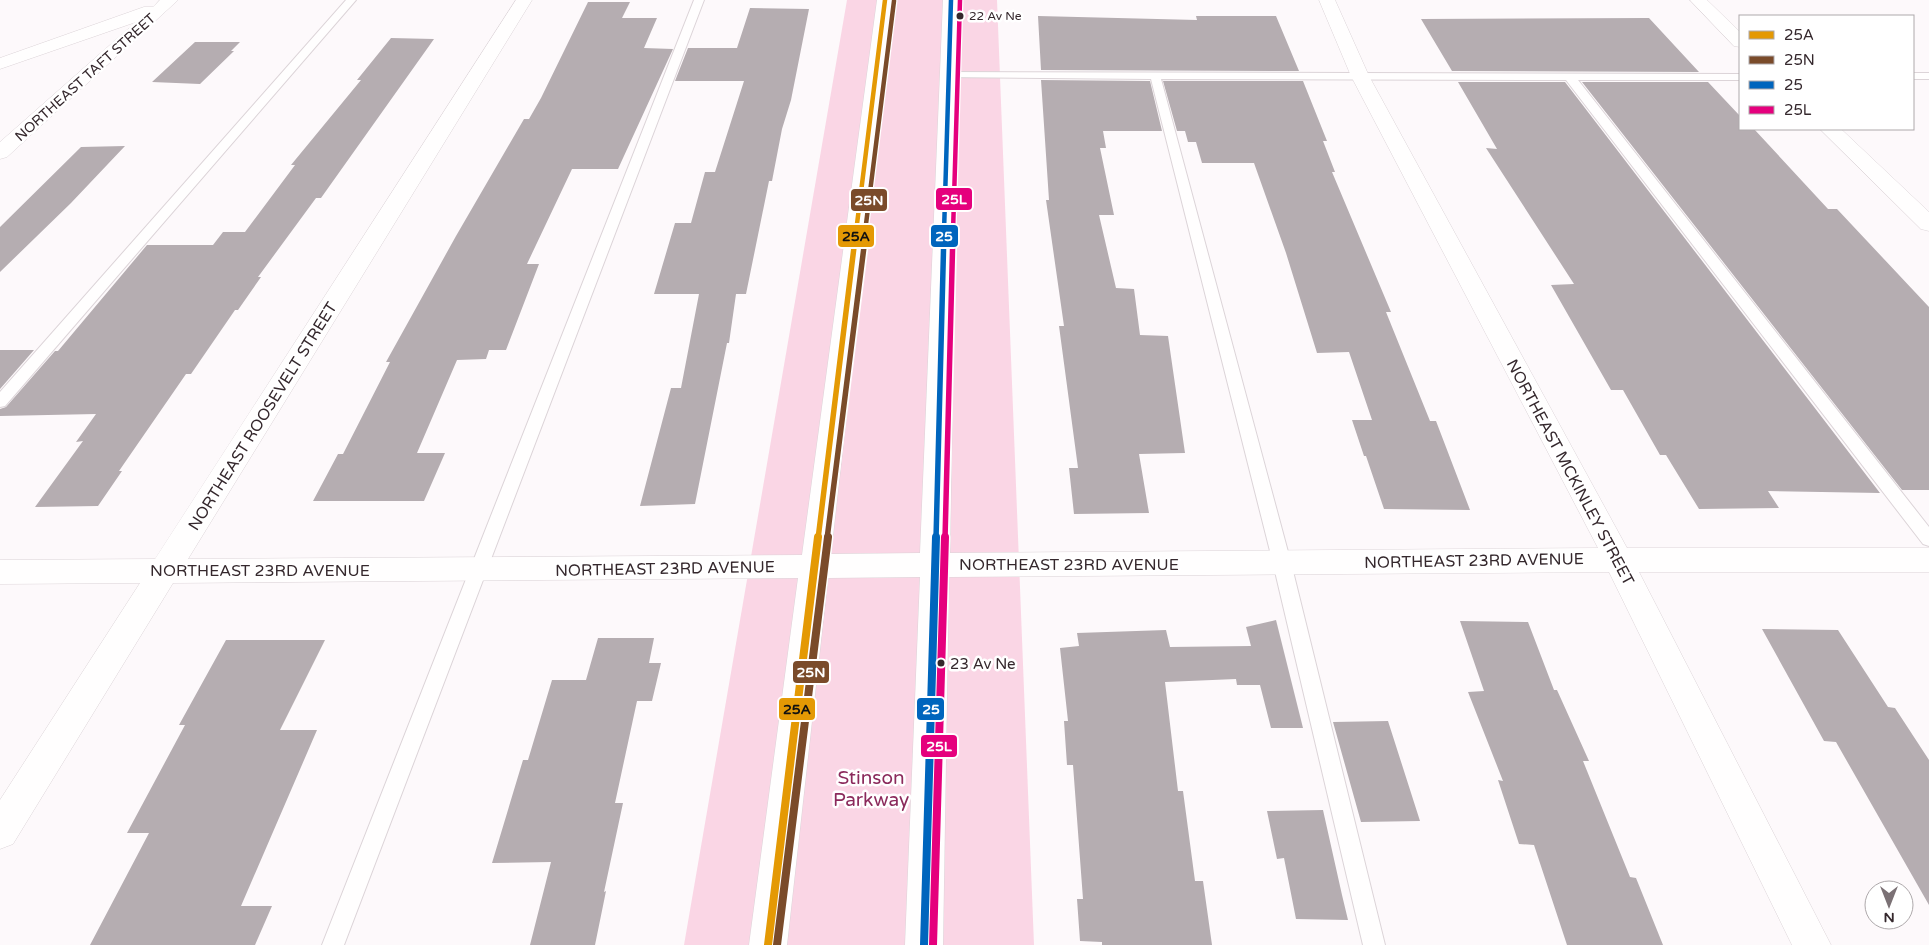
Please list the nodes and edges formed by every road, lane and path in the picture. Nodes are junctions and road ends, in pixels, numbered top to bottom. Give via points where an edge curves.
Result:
1 (351, 0) edge
2 (524, 0) edge
3 (700, 0) edge
4 (885, 0) edge
5 (951, 0) edge
6 (1327, 0) edge
7 (1698, 0) edge
8 (167, 3) edge
9 (1739, 41) edge
10 (0, 64) edge
11 (948, 75) junction
12 (1155, 75) junction
13 (1360, 76) junction
14 (1569, 76) junction
15 (1914, 76) edge
16 (1929, 76) edge
17 (1739, 77) edge
18 (1831, 130) edge
19 (0, 154) edge
20 (1929, 224) edge
21 (0, 402) edge
22 (1929, 539) edge
23 (1618, 559) junction
24 (1929, 560) edge
25 (935, 563) junction
26 (1282, 563) junction
27 (816, 566) junction
28 (166, 570) junction
29 (476, 570) junction
30 (0, 572) edge
31 (0, 832) edge
32 (332, 945) edge
33 (768, 945) edge
34 (924, 945) edge
35 (1374, 945) edge
36 (1812, 945) edge

1 - 21 lane
2 - 28 street, NORTHEAST ROOSEVELT STREET
3 - 29 lane
4 - 27 street
5 - 11 street
6 - 13 street, NORTHEAST MCKINLEY STREET
7 - 9 street
8 - 10 street
8 - 19 street, NORTHEAST TAFT STREET
11 - 12 lane
11 - 25 street
12 - 13 lane
12 - 26 lane
13 - 14 lane
13 - 23 street, NORTHEAST MCKINLEY STREET
14 - 17 lane
14 - 22 lane
15 - 16 lane
18 - 20 street
23 - 24 street, NORTHEAST 23RD AVENUE
23 - 26 street, NORTHEAST 23RD AVENUE
23 - 36 street, NORTHEAST MCKINLEY STREET
25 - 26 street, NORTHEAST 23RD AVENUE
25 - 27 street, NORTHEAST 23RD AVENUE
25 - 34 street
26 - 35 lane
27 - 29 street, NORTHEAST 23RD AVENUE
27 - 33 street
28 - 29 street, NORTHEAST 23RD AVENUE
28 - 30 street, NORTHEAST 23RD AVENUE
28 - 31 street, NORTHEAST ROOSEVELT STREET
29 - 32 lane

